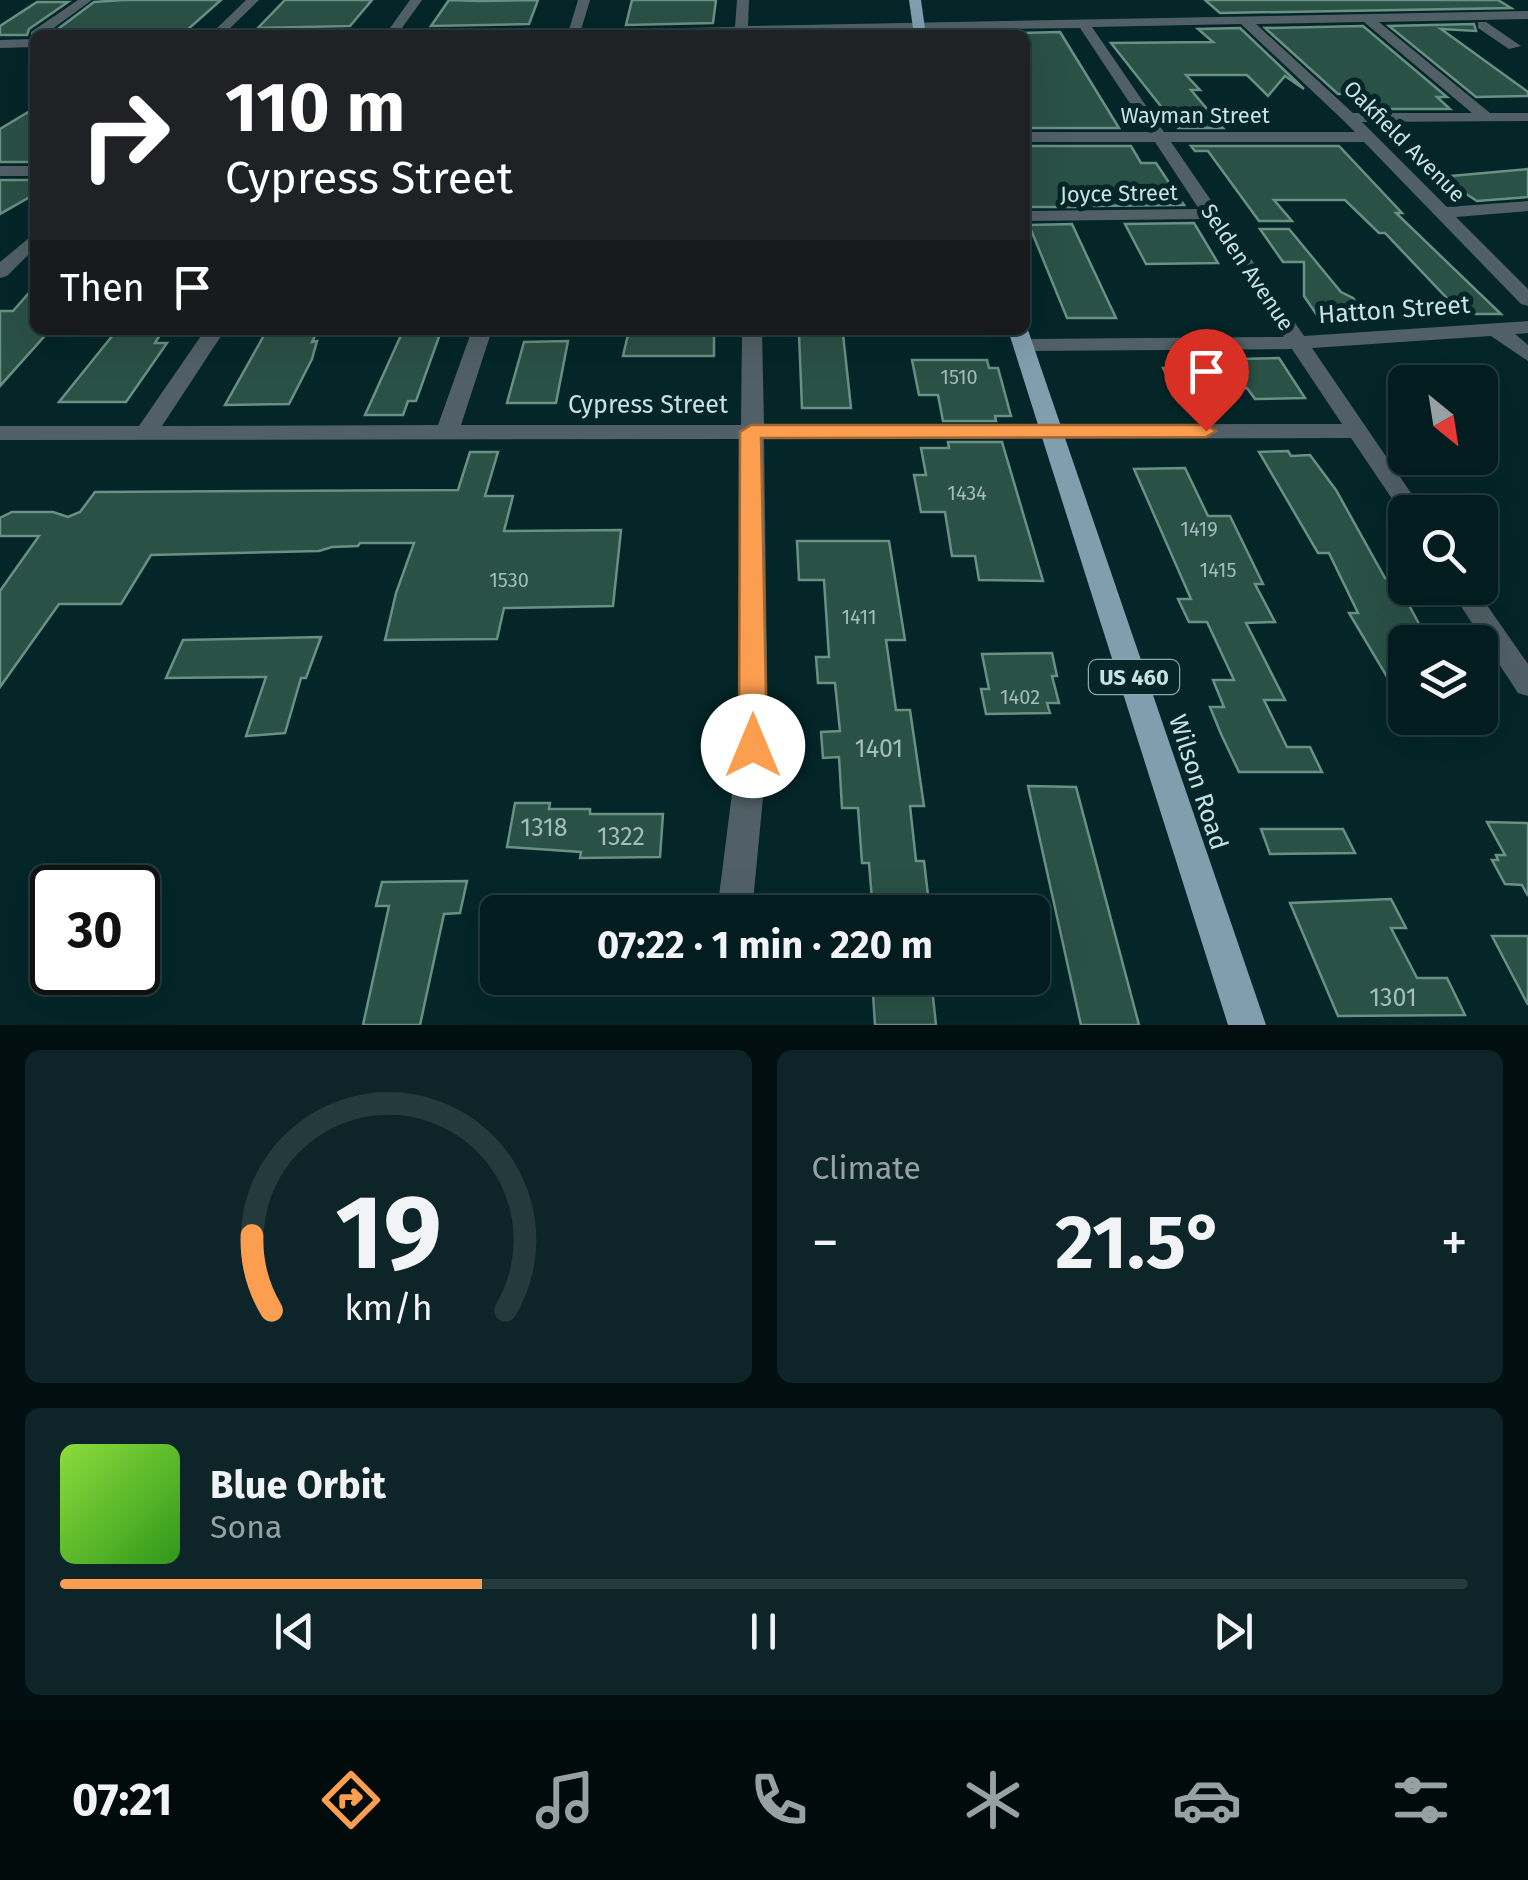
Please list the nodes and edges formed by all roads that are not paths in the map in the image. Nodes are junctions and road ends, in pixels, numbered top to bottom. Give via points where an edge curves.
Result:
1 (86, 0) edge
2 (253, 0) edge
3 (416, 0) edge
4 (584, 0) edge
5 (743, 0) edge
6 (915, 0) edge
7 (1528, 14) edge
8 (1366, 18) junction
9 (1244, 20) junction
10 (1083, 23) junction
11 (1482, 25) dead end
12 (44, 30) edge
13 (221, 30) edge
14 (395, 30) edge
15 (575, 30) edge
16 (742, 30) joint
17 (919, 30) edge
18 (30, 39) edge
19 (0, 44) edge
20 (1521, 45) edge
21 (1528, 56) edge
22 (1528, 117) edge
23 (1349, 118) junction
24 (1486, 118) junction
25 (1030, 137) edge
26 (1162, 137) junction
27 (1365, 137) junction
28 (0, 170) edge
29 (30, 171) edge
30 (1528, 206) edge
31 (1442, 213) junction
32 (1213, 214) junction
33 (1030, 216) edge
34 (30, 243) edge
35 (0, 272) edge
36 (1528, 300) edge
37 (1528, 327) edge
38 (1497, 330) junction
39 (212, 335) edge
40 (480, 335) edge
41 (752, 335) edge
42 (1021, 338) edge
43 (1298, 343) junction
44 (1528, 355) edge
45 (1054, 431) junction
46 (1357, 431) junction
47 (146, 432) junction
48 (751, 432) junction
49 (0, 433) edge
50 (448, 433) junction
51 (1400, 495) edge
52 (1473, 605) edge
53 (1528, 686) edge
54 (736, 895) edge
55 (1247, 1025) edge

1 - 12 street
2 - 13 street
3 - 14 street
4 - 15 street
5 - 16 street
6 - 17 main road
7 - 8 street
8 - 9 street
8 - 24 street
9 - 10 street
9 - 23 street, Oakfield Avenue
10 - 17 street
10 - 26 street, Selden Avenue
11 - 20 street
16 - 17 street
18 - 19 street
20 - 21 street
22 - 24 street
23 - 24 street
23 - 27 street, Oakfield Avenue
25 - 26 street, Wayman Street
26 - 27 street, Wayman Street
26 - 32 street, Selden Avenue
27 - 31 street, Oakfield Avenue
28 - 29 street
30 - 31 street
31 - 36 street, Oakfield Avenue
32 - 33 street, Joyce Street
32 - 43 street, Selden Avenue
34 - 35 street
37 - 38 street, Hatton Street
38 - 43 street, Hatton Street
38 - 44 street
39 - 47 street
40 - 50 street
41 - 48 street
42 - 43 street, Hatton Street
42 - 45 main road, Wilson Road / US 460
43 - 46 street, Selden Avenue
45 - 46 street, Cypress Street
45 - 48 street, Cypress Street
45 - 55 main road, Wilson Road / US 460
46 - 51 street, Selden Avenue
47 - 49 street, Cypress Street
47 - 50 street, Cypress Street
48 - 50 street, Cypress Street
48 - 54 street via 753,746
52 - 53 street

